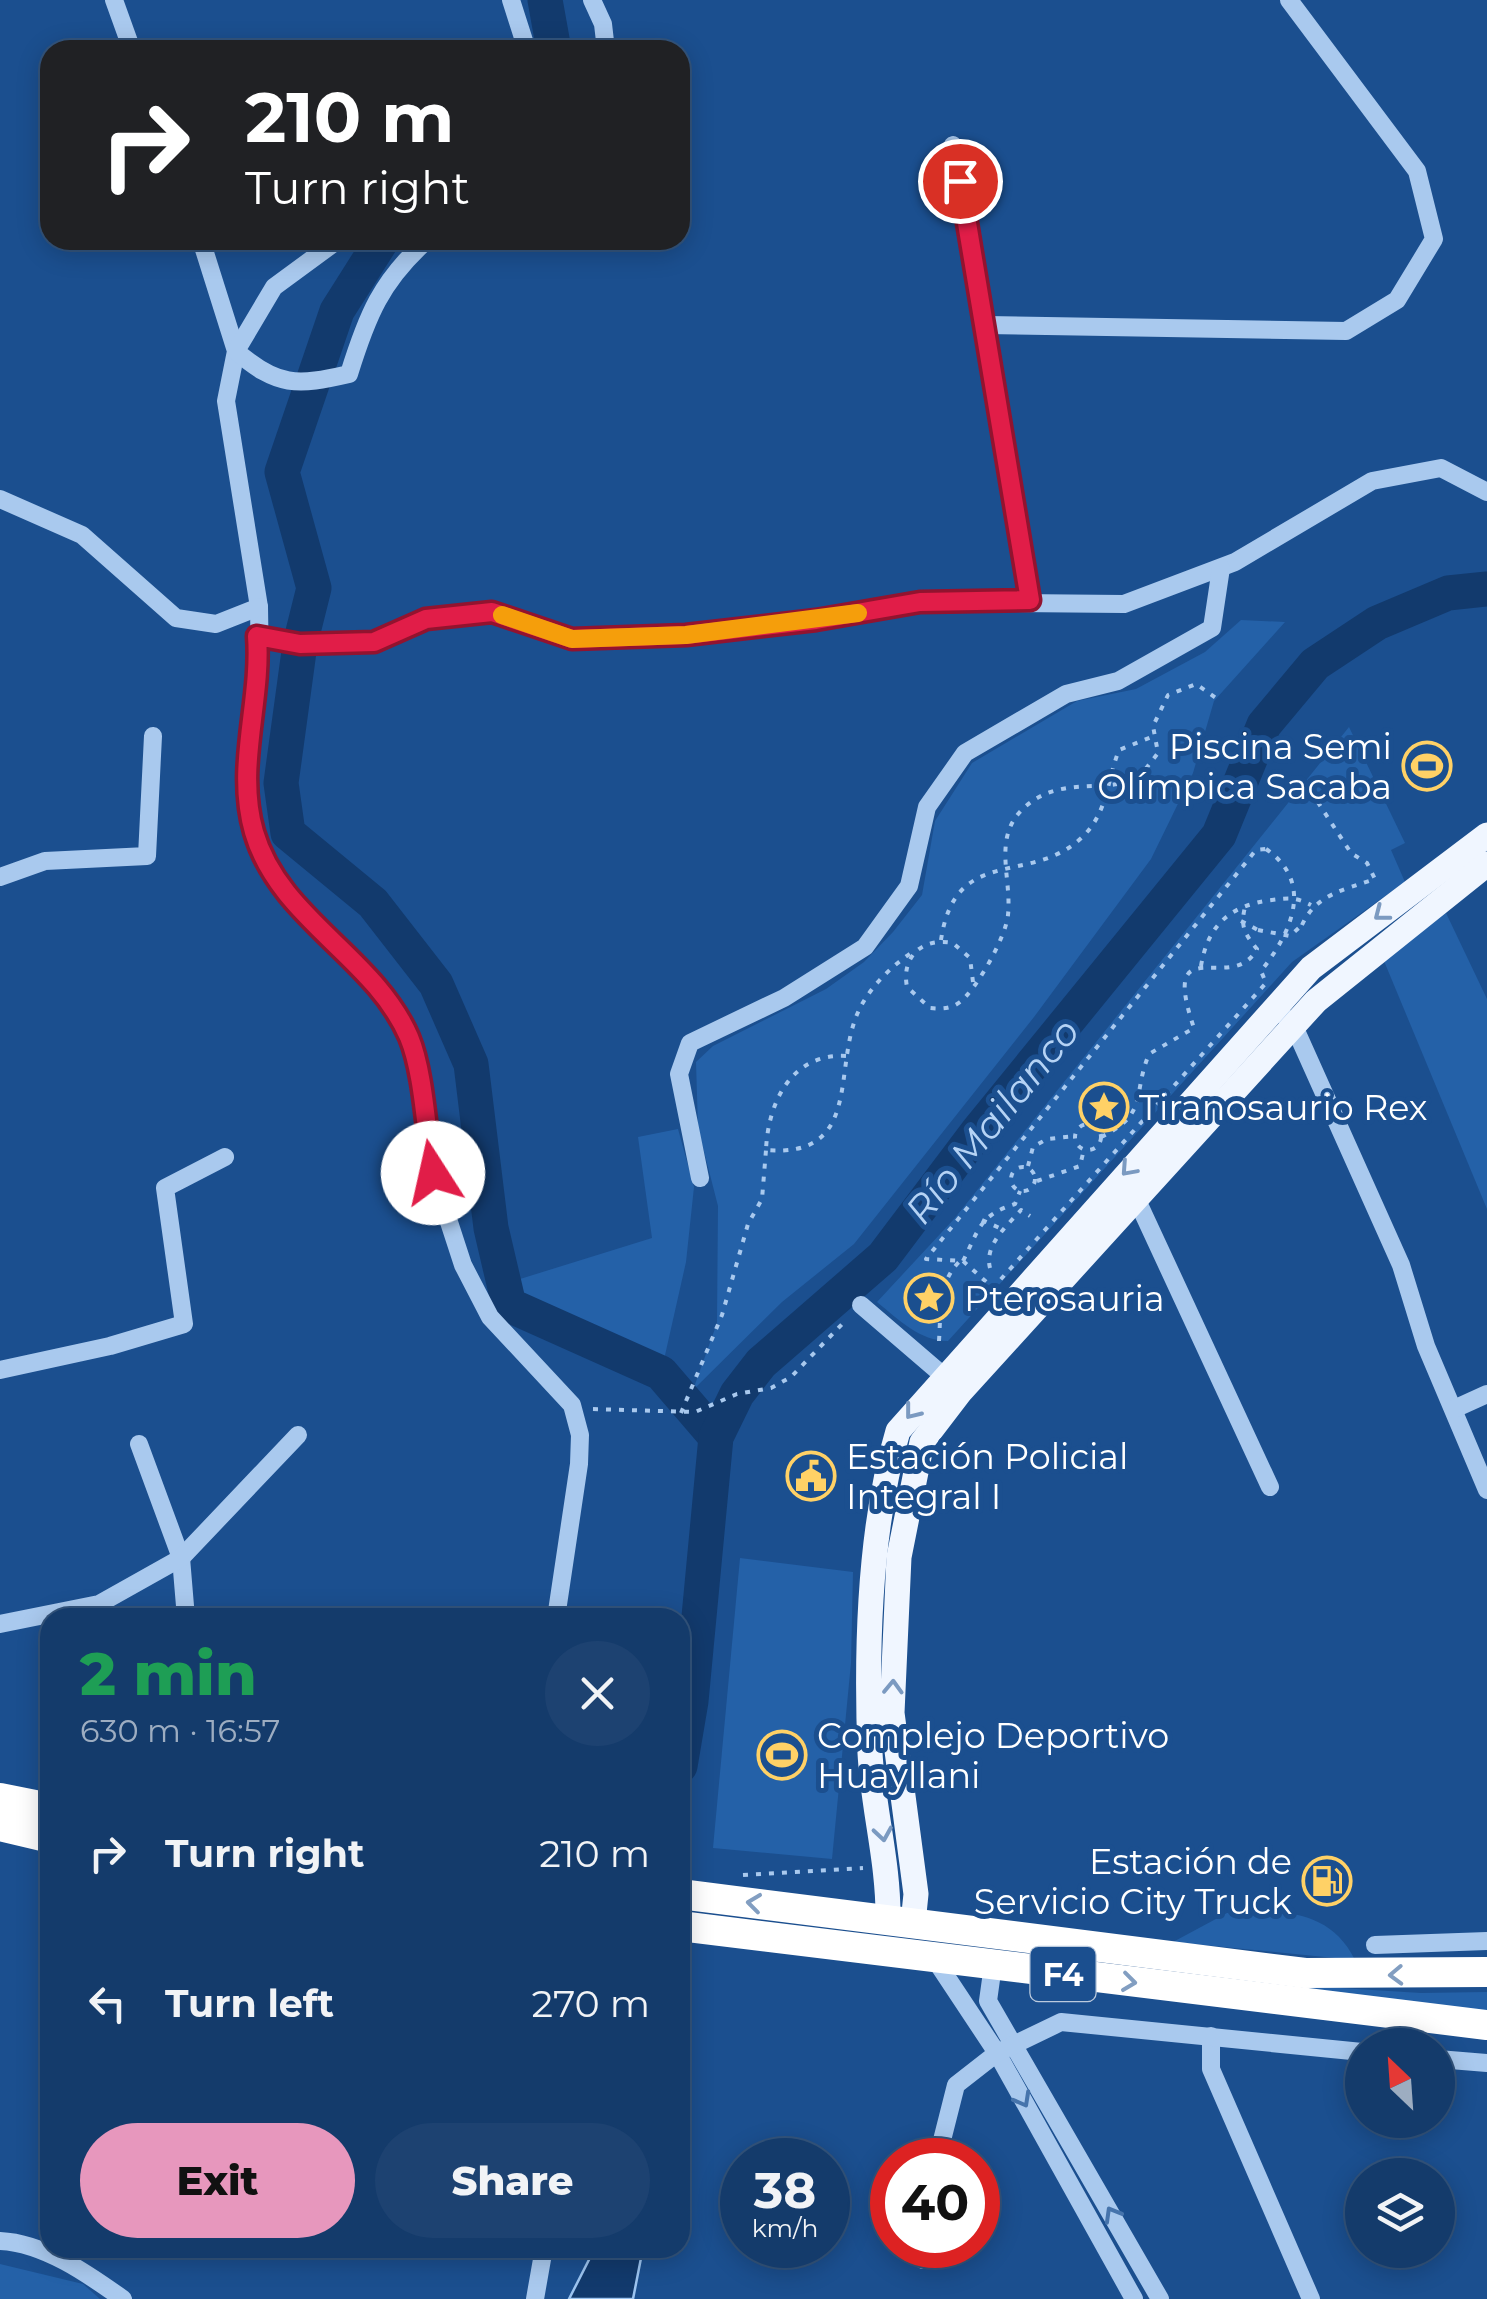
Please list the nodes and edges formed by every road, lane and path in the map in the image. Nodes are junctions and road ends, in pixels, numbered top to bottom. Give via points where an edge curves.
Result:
1 (114, 0) edge
2 (511, 0) edge
3 (592, 0) edge
4 (1290, 0) edge
5 (128, 40) edge
6 (524, 40) edge
7 (605, 40) edge
8 (953, 145) dead end
9 (204, 250) edge
10 (324, 250) edge
11 (415, 250) edge
12 (986, 325) junction
13 (236, 352) junction
14 (1487, 492) edge
15 (0, 499) edge
16 (1221, 568) junction
17 (1030, 600) junction
18 (260, 607) junction
19 (257, 636) junction
20 (1216, 698) dead end
21 (153, 736) dead end
22 (1154, 736) junction
23 (1304, 781) dead end
24 (1110, 784) junction
25 (1487, 835) edge
26 (1487, 864) edge
27 (1005, 867) junction
28 (0, 878) edge
29 (1430, 892) junction
30 (1297, 897) junction
31 (1246, 903) junction
32 (1311, 905) junction
33 (1242, 921) junction
34 (941, 940) junction
35 (919, 947) junction
36 (1201, 966) junction
37 (974, 982) junction
38 (1284, 1016) junction
39 (846, 1056) junction
40 (1076, 1136) junction
41 (1101, 1136) junction
42 (1084, 1149) junction
43 (766, 1150) junction
44 (225, 1156) dead end
45 (1028, 1168) junction
46 (700, 1178) dead end
47 (1036, 1180) junction
48 (1020, 1191) junction
49 (1136, 1198) junction
50 (1030, 1216) dead end
51 (982, 1220) junction
52 (1004, 1230) junction
53 (962, 1261) junction
54 (990, 1268) dead end
55 (861, 1305) joint
56 (938, 1341) dead end
57 (0, 1370) edge
58 (952, 1384) junction
59 (1487, 1394) edge
60 (572, 1406) junction
61 (1454, 1408) junction
62 (681, 1413) junction
63 (298, 1435) dead end
64 (139, 1444) dead end
65 (883, 1485) junction
66 (1270, 1487) dead end
67 (911, 1490) junction
68 (1487, 1490) edge
69 (181, 1558) junction
70 (79, 1608) edge
71 (185, 1608) edge
72 (557, 1608) edge
73 (40, 1616) edge
74 (0, 1624) edge
75 (0, 1798) edge
76 (40, 1806) edge
77 (0, 1826) edge
78 (0, 1839) edge
79 (40, 1839) edge
80 (40, 1841) edge
81 (888, 1866) junction
82 (733, 1875) dead end
83 (690, 1895) edge
84 (901, 1922) junction
85 (690, 1927) edge
86 (1487, 1941) edge
87 (1376, 1945) dead end
88 (934, 1958) junction
89 (993, 1965) junction
90 (1487, 1972) edge
91 (1487, 2026) edge
92 (1211, 2036) junction
93 (1014, 2044) junction
94 (1345, 2050) edge
95 (997, 2053) junction
96 (1455, 2060) edge
97 (1487, 2063) edge
98 (943, 2138) edge
99 (0, 2241) edge
100 (40, 2252) edge
101 (54, 2258) edge
102 (542, 2258) edge
103 (122, 2299) edge
104 (535, 2299) edge
105 (1134, 2299) edge
106 (1160, 2299) edge
107 (1312, 2299) edge

1 - 5 street
2 - 6 street
3 - 7 street
4 - 12 street via 1417,171 1434,239 1397,300 1346,331
8 - 12 street
9 - 13 street
10 - 13 street via 274,287
11 - 13 street via 367,314 348,374 303,384 264,376
12 - 17 street
13 - 18 street via 226,401
14 - 16 street via 1441,468 1372,481
15 - 18 street via 82,535 176,618 216,624
16 - 17 street via 1124,604
16 - 46 street via 1212,628 1118,681 1066,694 965,753 927,807 908,886 865,946 784,998 690,1043 679,1074
17 - 19 street via 920,602 686,635 572,639 492,612 426,619 374,642 300,644
18 - 19 street
19 - 60 street via 260,670 245,760 254,832 282,891 369,977 400,1020 410,1040 433,1173 463,1265 490,1316
20 - 22 path via 1196,684 1168,694 1156,712
21 - 28 street via 147,856 45,861
22 - 24 path via 1119,750
22 - 24 path via 1158,753 1149,768 1137,780
23 - 32 path via 1375,879
24 - 27 path via 1093,826 1076,843
24 - 27 path via 1058,788 1024,807 1004,840
25 - 29 main road
26 - 29 main road
27 - 34 path via 968,882 952,903
27 - 37 path via 1008,917
29 - 38 main road via 1316,1000
30 - 31 path
30 - 32 path
30 - 53 path via 1288,932 1261,971 1266,983 993,1288
30 - 53 path via 1278,858 1256,850 926,1259
31 - 33 path
31 - 36 path via 1218,922
32 - 33 path, bridge via 1290,936
33 - 36 path via 1257,949 1252,958 1232,967
34 - 35 path
34 - 37 path via 963,949
35 - 37 path via 905,976 920,1004 952,1007
35 - 39 path via 894,965 858,1012
36 - 41 path via 1182,985 1194,1028 1149,1054 1138,1107 1129,1121
38 - 49 main road
38 -> 58 main road
38 - 61 street via 1401,1266
39 - 43 path via 794,1072 771,1108
39 - 43 path via 844,1090 828,1131 797,1150
40 - 41 path via 1086,1125
40 - 42 path
40 - 45 path via 1033,1147
41 - 42 path via 1096,1148
42 - 47 path via 1080,1166
43 - 62 path via 762,1199
44 - 57 street via 165,1188 184,1324
45 - 47 path
45 - 48 path via 1011,1176
47 - 48 path
48 - 51 path via 1015,1204
49 - 58 main road
49 - 66 street
50 - 52 path via 1021,1210
51 - 52 path
51 - 53 path
52 - 54 path via 988,1255
53 - 56 path via 943,1286
55 - 58 street
55 - 62 path via 792,1376
58 -> 65 main road via 898,1431
58 - 67 main road via 922,1442
59 - 61 street
60 - 62 path
60 - 72 street via 579,1464
61 - 68 street
63 - 69 street
64 - 69 street
65 - 67 street
65 -> 81 main road via 870,1756
84 -> 67 main road via 916,1894 892,1713 898,1558
69 - 70 street via 99,1604
69 - 71 street
73 - 74 street
75 - 76 highway
77 - 79 highway
78 - 80 highway
81 - 82 path
81 - 84 main road
84 -> 83 highway, F4
90 -> 84 highway, F4 via 1306,1973
85 - 88 highway, F4
86 - 87 street
88 - 89 highway, F4
88 - 95 street
89 -> 91 highway, F4
89 - 93 street via 988,2000
92 - 93 street via 1061,2022
92 - 94 street
92 - 107 street via 1210,2069
93 - 95 street
106 -> 93 street
95 - 98 street via 956,2085
95 -> 105 street
96 - 97 street
99 - 100 street
101 - 103 street
102 - 104 street

